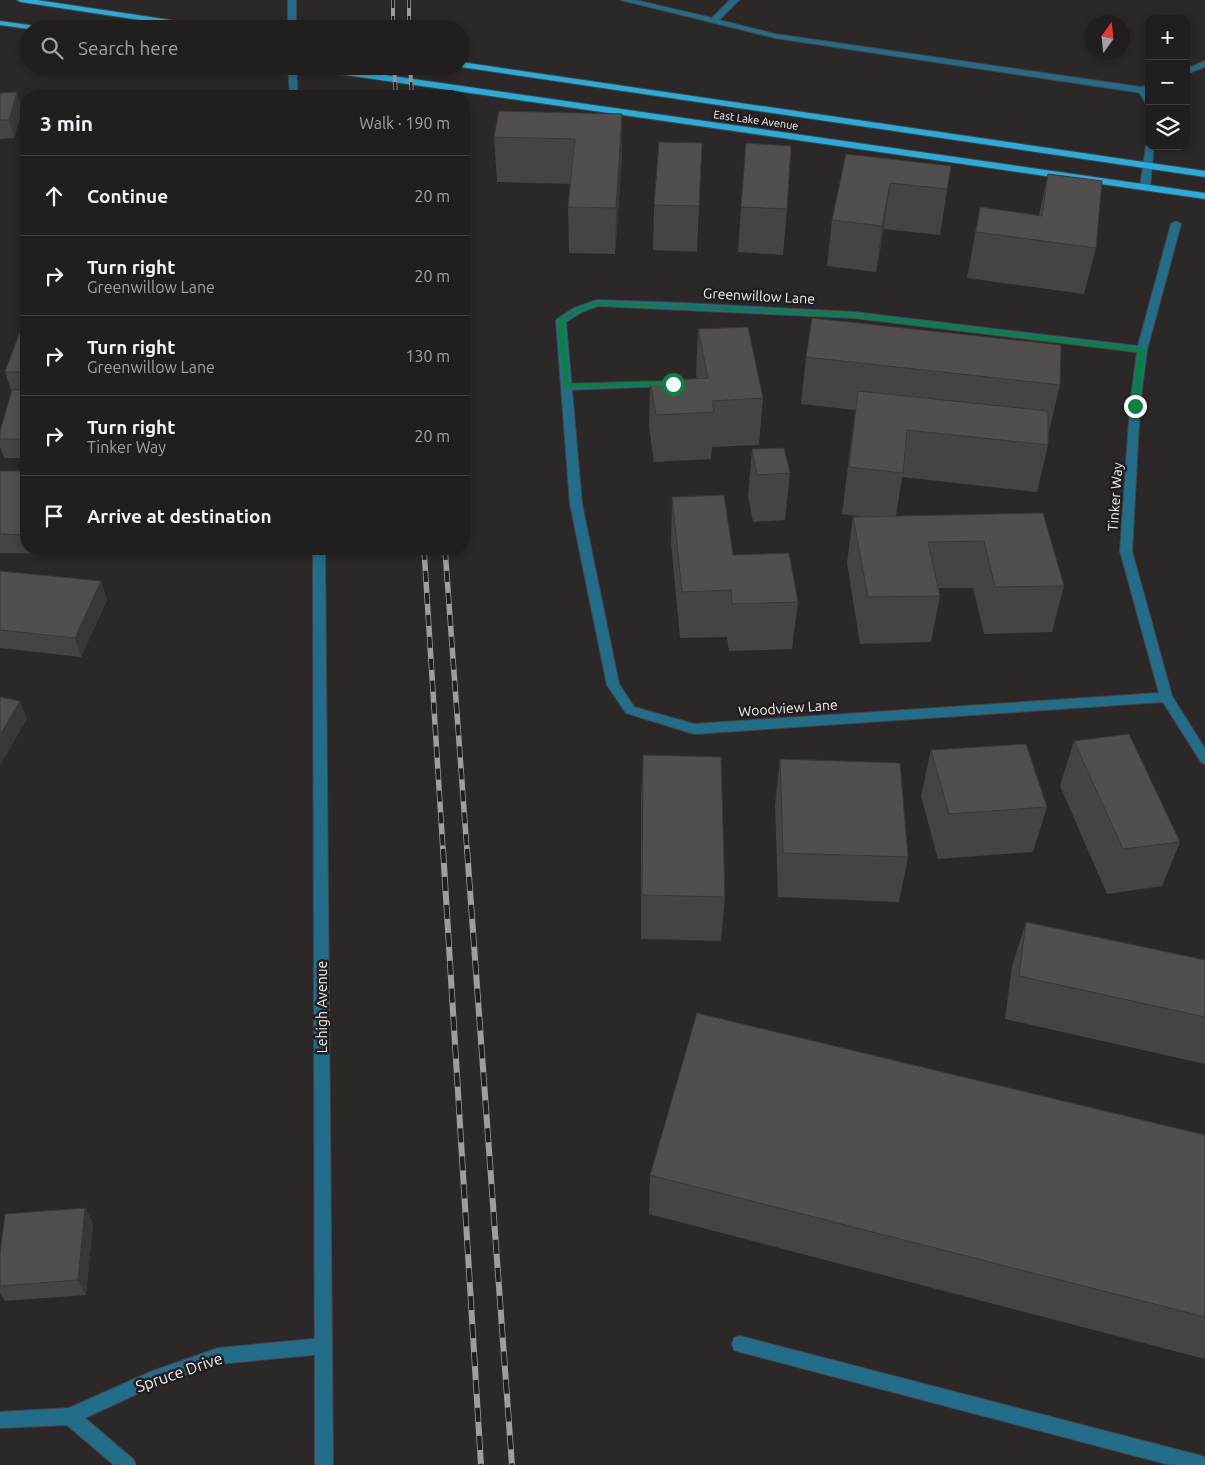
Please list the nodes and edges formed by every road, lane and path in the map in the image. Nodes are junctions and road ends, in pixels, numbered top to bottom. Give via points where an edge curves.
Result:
1 (21, 0) edge
2 (292, 0) edge
3 (625, 0) edge
4 (735, 0) edge
5 (157, 20) edge
6 (292, 20) edge
7 (0, 22) edge
8 (713, 22) junction
9 (20, 25) edge
10 (1205, 64) edge
11 (470, 65) edge
12 (1190, 70) edge
13 (292, 75) edge
14 (367, 75) edge
15 (1145, 89) edge
16 (294, 90) edge
17 (1149, 150) edge
18 (1147, 165) junction
19 (1205, 174) edge
20 (1145, 187) junction
21 (1205, 196) edge
22 (1176, 224) dead end
23 (1142, 350) junction
24 (673, 384) edge
25 (566, 386) junction
26 (576, 504) joint
27 (319, 555) edge
28 (1166, 697) junction
29 (1205, 759) edge
30 (740, 1344) dead end
31 (323, 1346) junction
32 (70, 1416) junction
33 (0, 1420) edge
34 (127, 1465) edge
35 (324, 1465) edge
36 (1202, 1465) edge

1 - 5 main road
2 - 6 street
3 - 8 street
4 - 8 street
7 - 9 main road
8 - 15 street via 775,36
10 - 12 street
11 - 18 main road, East Lake Avenue
13 - 16 street
14 - 20 main road, East Lake Avenue
17 - 18 street
18 - 19 main road, East Lake Avenue
18 - 20 street
20 - 21 main road, East Lake Avenue
22 - 23 street, Tinker Way
23 - 25 street, Greenwillow Lane via 854,315 597,304 578,310 561,321
23 - 28 street, Tinker Way via 1135,406 1126,551
24 - 25 street
25 - 26 street, Greenwillow Lane
26 - 28 street, Woodview Lane via 613,685 630,710 694,729
27 - 31 street, Lehigh Avenue
28 - 29 street, Tinker Way
30 - 36 street
31 - 32 street, Spruce Drive via 218,1356 150,1380
31 - 35 street, Lehigh Avenue
32 - 33 street, Spruce Drive
32 - 34 street

